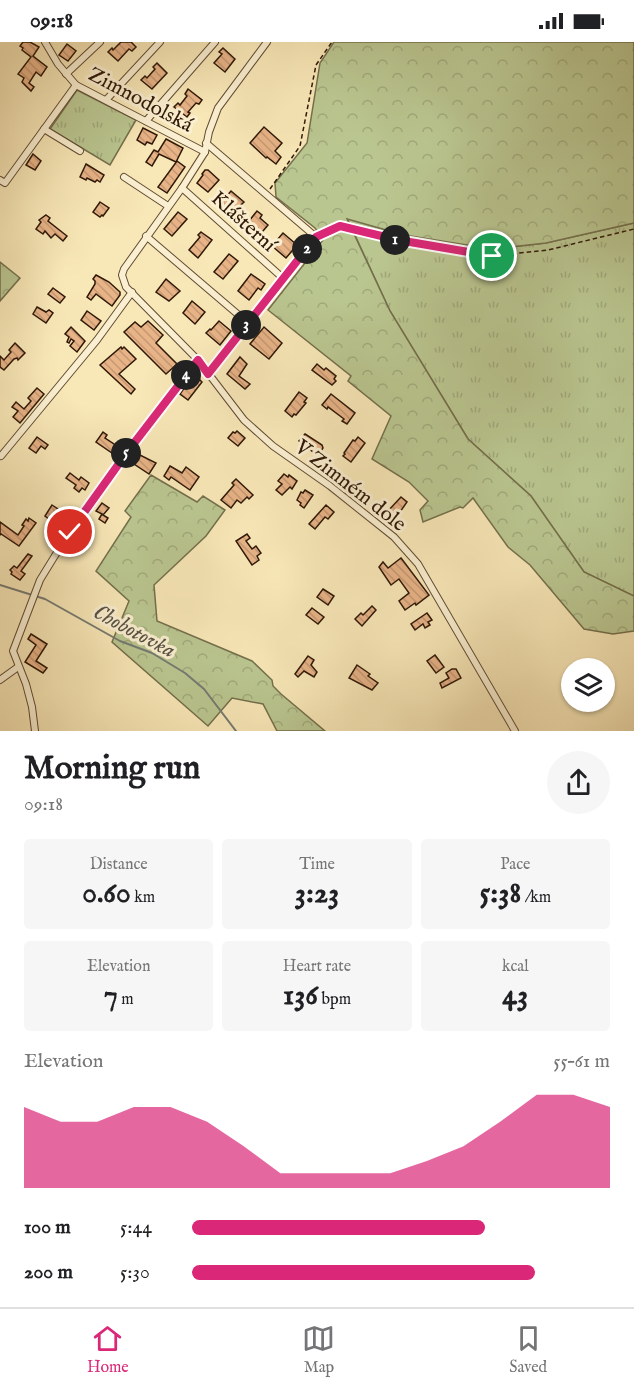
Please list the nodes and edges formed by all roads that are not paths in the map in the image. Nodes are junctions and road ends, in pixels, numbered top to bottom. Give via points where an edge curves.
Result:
1 (45, 42) edge
2 (100, 42) edge
3 (160, 42) edge
4 (215, 42) edge
5 (267, 42) edge
6 (66, 74) junction
7 (76, 85) junction
8 (105, 100) junction
9 (146, 121) junction
10 (44, 129) junction
11 (207, 143) junction
12 (80, 150) dead end
13 (205, 152) junction
14 (124, 177) dead end
15 (0, 180) edge
16 (182, 188) junction
17 (168, 206) junction
18 (146, 236) junction
19 (284, 279) junction
20 (123, 282) joint
21 (132, 292) junction
22 (248, 323) junction
23 (198, 360) junction
24 (208, 374) junction
25 (1, 456) edge
26 (18, 667) junction
27 (0, 680) edge
28 (35, 731) edge
29 (515, 731) edge

1 - 6 street, Zimnodolská
2 - 6 street
3 - 8 street
4 - 9 street
5 - 11 street, Klášterní via 218,108
6 - 7 street, Zimnodolská
7 - 8 street, Zimnodolská
7 - 10 street
8 - 9 street, Zimnodolská
9 - 13 street, Zimnodolská
10 - 12 street
10 - 15 street via 5,183
11 - 13 street, Klášterní
11 - 19 street via 316,237
13 - 16 street, Klášterní
14 - 17 street
16 - 17 street, Klášterní
16 - 19 street, Klášterní
17 - 18 street, Klášterní
18 - 20 street, Klášterní via 124,269
18 - 22 street
19 - 22 street
20 - 21 street, V Zimném dole
21 - 23 street, V Zimném dole
21 - 25 street
22 - 24 street
23 - 24 street, V Zimném dole
23 - 26 street via 128,451 40,580 13,651
24 - 29 street, V Zimném dole via 244,420 273,446 400,543 418,564
26 - 27 street
26 - 28 street via 32,706

